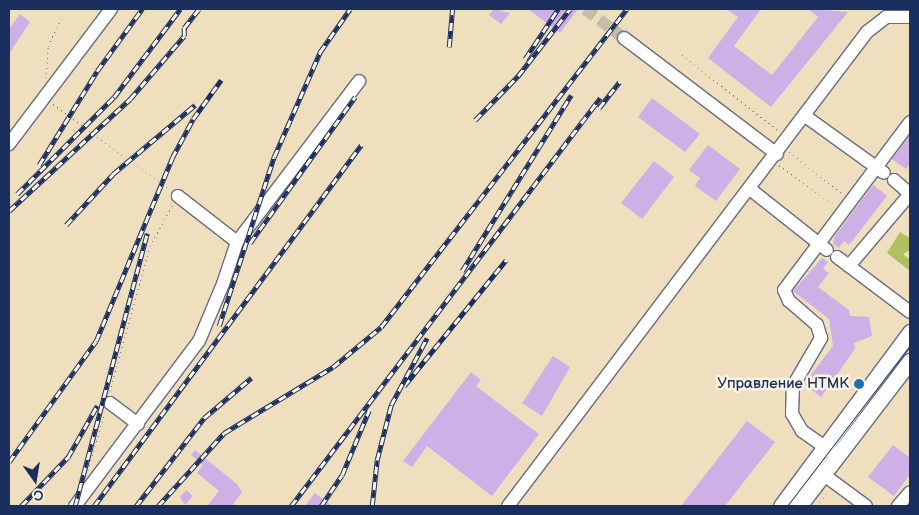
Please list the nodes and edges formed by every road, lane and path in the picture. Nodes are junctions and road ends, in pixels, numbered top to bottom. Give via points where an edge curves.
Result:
1 (111, 9) edge
2 (910, 17) edge
3 (61, 19) dead end
4 (624, 38) tunnel mouth
5 (682, 55) dead end
6 (359, 82) dead end
7 (44, 86) dead end
8 (51, 103) dead end
9 (805, 116) junction
10 (910, 122) edge
11 (781, 133) dead end
12 (9, 144) edge
13 (777, 154) junction
14 (884, 173) junction
15 (750, 189) junction
16 (909, 193) edge
17 (178, 196) junction
18 (237, 242) junction
19 (827, 250) junction
20 (849, 266) junction
21 (910, 312) edge
22 (910, 332) edge
23 (910, 361) edge
24 (110, 403) junction
25 (138, 424) junction
26 (832, 452) junction
27 (823, 474) junction
28 (86, 479) dead end
29 (910, 492) edge
30 (75, 506) edge
31 (508, 506) edge
32 (781, 506) edge
33 (799, 506) edge
34 (817, 506) edge
35 (866, 506) edge
36 (898, 506) edge

1 - 12 lane
2 - 9 lane via 894,16 873,24
3 - 7 path via 48,46
4 - 13 lane
5 - 11 path
6 - 18 lane
8 - 17 path
9 - 13 lane
9 - 14 lane
10 - 14 lane
13 - 15 lane
14 - 16 lane
14 - 19 lane
15 - 19 lane
15 - 31 lane
16 - 20 lane
17 - 18 lane
17 - 24 path via 150,246 110,387
18 - 25 lane via 207,328
19 - 20 lane
19 - 26 lane via 784,290 820,332 818,348 793,386 791,405 798,428
20 - 21 lane
22 - 26 main road
23 - 26 main road
24 - 25 lane
24 - 28 path
25 - 30 lane
26 - 27 main road
27 - 32 main road
27 - 33 main road
27 - 34 path
27 - 35 lane
29 - 36 lane

